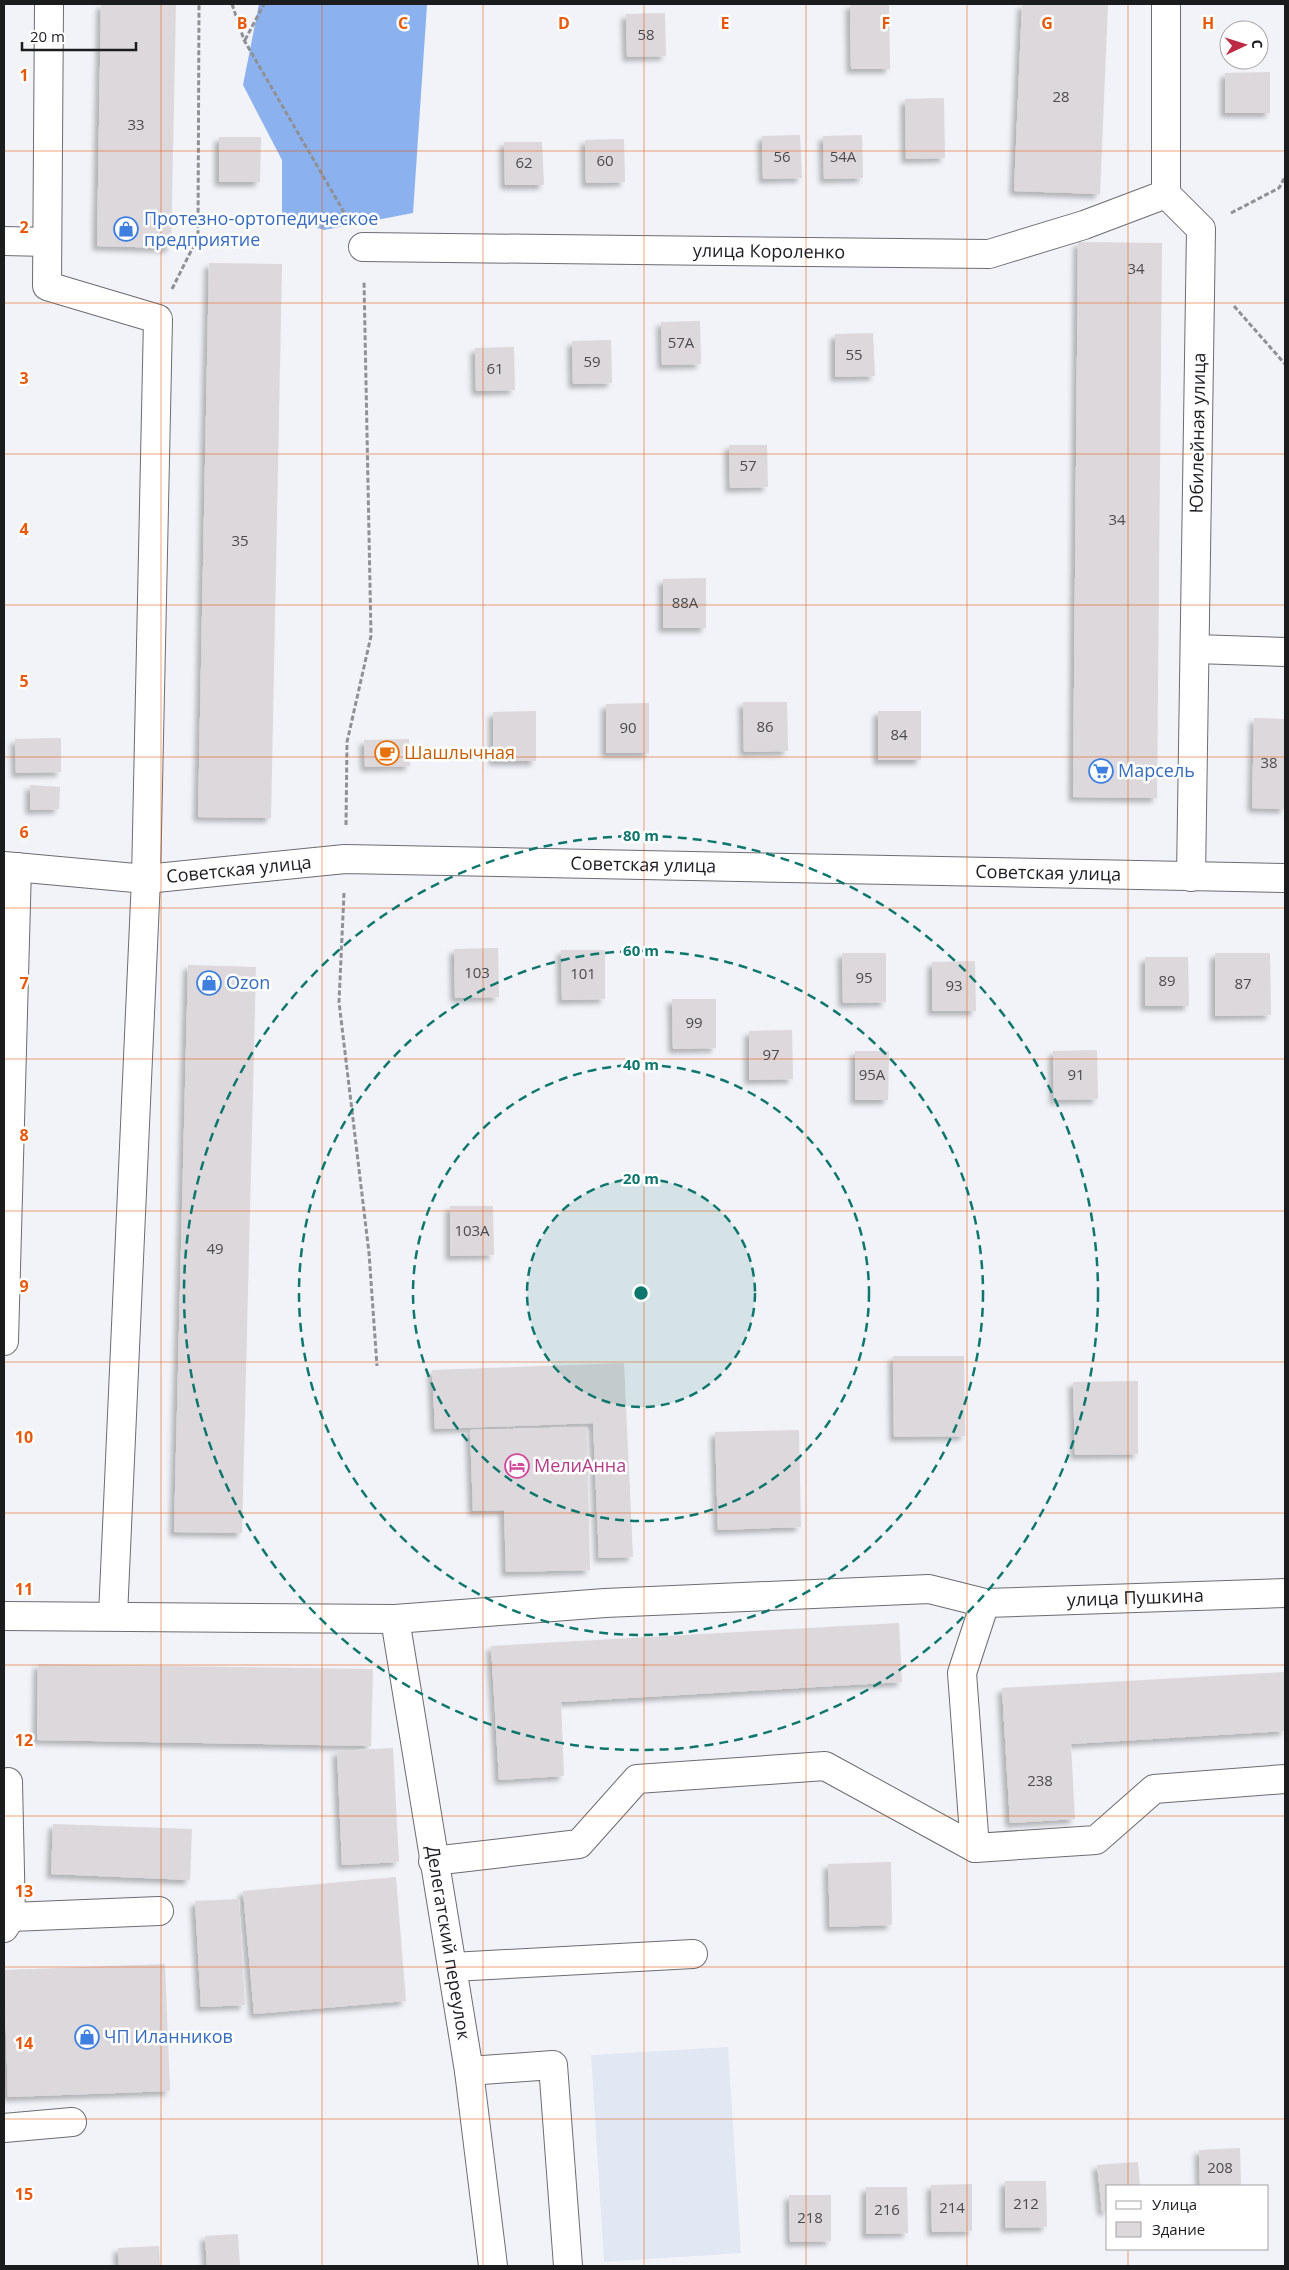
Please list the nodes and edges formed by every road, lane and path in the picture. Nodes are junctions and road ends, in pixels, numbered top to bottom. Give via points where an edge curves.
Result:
1 (49, 4) edge
2 (199, 4) edge
3 (232, 4) edge
4 (264, 4) edge
5 (1166, 4) edge
6 (244, 40) junction
7 (1285, 177) edge
8 (1166, 194) junction
9 (1201, 229) junction
10 (4, 241) edge
11 (47, 242) junction
12 (363, 247) junction
13 (1200, 268) junction
14 (158, 319) junction
15 (1285, 364) edge
16 (1195, 649) junction
17 (1285, 652) edge
18 (345, 859) junction
19 (10, 867) edge
20 (1191, 876) junction
21 (1285, 878) edge
22 (146, 879) junction
23 (4, 1341) edge
24 (377, 1366) dead end
25 (1285, 1593) edge
26 (985, 1603) junction
27 (4, 1616) edge
28 (113, 1616) junction
29 (395, 1619) junction
30 (1285, 1779) edge
31 (8, 1782) dead end
32 (975, 1848) junction
33 (433, 1861) junction
34 (159, 1911) dead end
35 (7, 1922) edge
36 (693, 1954) dead end
37 (452, 1967) junction
38 (469, 2071) junction
39 (72, 2122) dead end
40 (4, 2128) edge
41 (493, 2266) edge
42 (568, 2266) edge

1 - 11 street
2 - 14 path via 198,237
3 - 6 path
4 - 6 path
5 - 8 street
6 - 12 path
7 - 9 path via 1279,188
8 - 9 street
8 - 12 street, улица Короленко via 1084,225 989,254
9 - 13 street, Юбилейная улица
10 - 11 street
11 - 14 street via 47,286
12 - 18 path via 371,636 347,742
13 - 15 path
13 - 16 street, Юбилейная улица
14 - 22 street
16 - 17 street
16 - 20 street, Юбилейная улица
18 - 20 street, Советская улица
18 - 22 street, Советская улица
18 - 24 path via 339,1002 369,1252
19 - 22 street, Советская улица
19 - 23 street
20 - 21 street, Советская улица
22 - 28 street
25 - 26 street, улица Пушкина
26 - 29 street, улица Пушкина via 929,1589 605,1603
26 - 32 street via 962,1673
27 - 28 street, улица Пушкина
28 - 29 street, улица Пушкина
29 - 33 street, Делегатский переулок
30 - 32 street via 1154,1789 1096,1840
31 - 35 street
32 - 33 street via 825,1766 637,1779 579,1844
33 - 37 street, Делегатский переулок
34 - 35 street
36 - 37 street
37 - 38 street, Делегатский переулок
38 - 41 street, Делегатский переулок
38 - 42 street via 554,2065
39 - 40 street

